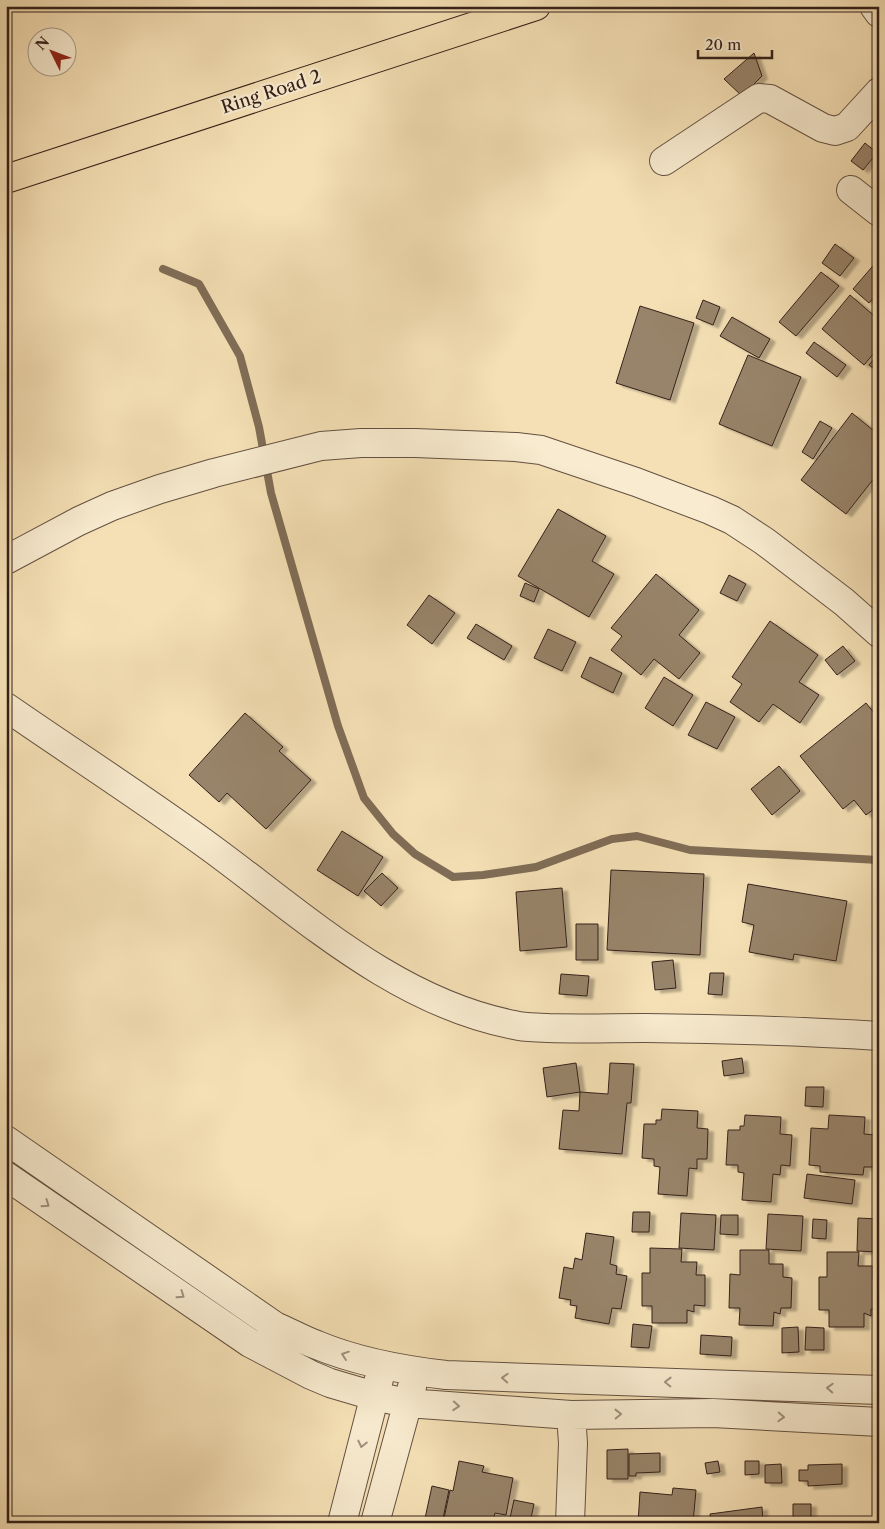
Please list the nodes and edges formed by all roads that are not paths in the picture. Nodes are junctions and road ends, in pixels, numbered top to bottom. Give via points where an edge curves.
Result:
1 (536, 6) edge
2 (874, 6) edge
3 (879, 13) edge
4 (879, 92) edge
5 (664, 161) dead end
6 (6, 179) edge
7 (851, 190) dead end
8 (879, 212) edge
9 (34, 544) junction
10 (6, 546) edge
11 (6, 560) edge
12 (879, 633) edge
13 (6, 707) edge
14 (879, 1036) edge
15 (6, 1140) edge
16 (6, 1176) edge
17 (383, 1365) junction
18 (416, 1372) junction
19 (879, 1390) edge
20 (374, 1396) junction
21 (408, 1403) junction
22 (571, 1415) junction
23 (879, 1422) edge
24 (342, 1523) edge
25 (375, 1523) edge
26 (570, 1523) edge

1 - 6 main road, Ring Road 2
2 - 3 street
4 - 5 street via 847,127 835,131 823,128 770,99 758,98
7 - 8 street
9 - 10 street
9 - 11 street
9 - 12 street via 112,506 160,488 321,446 415,443 516,447 541,450 636,482 732,520 764,540
13 - 14 street via 208,846 350,952 428,997 516,1026
17 -> 15 street via 353,1358 275,1326
16 -> 20 street via 250,1343 311,1375
17 - 18 street
17 - 20 street
19 -> 18 street
18 - 21 street
20 - 21 street
20 -> 24 street
21 -> 22 street
21 - 25 street
22 -> 23 street via 713,1413
22 - 26 street

